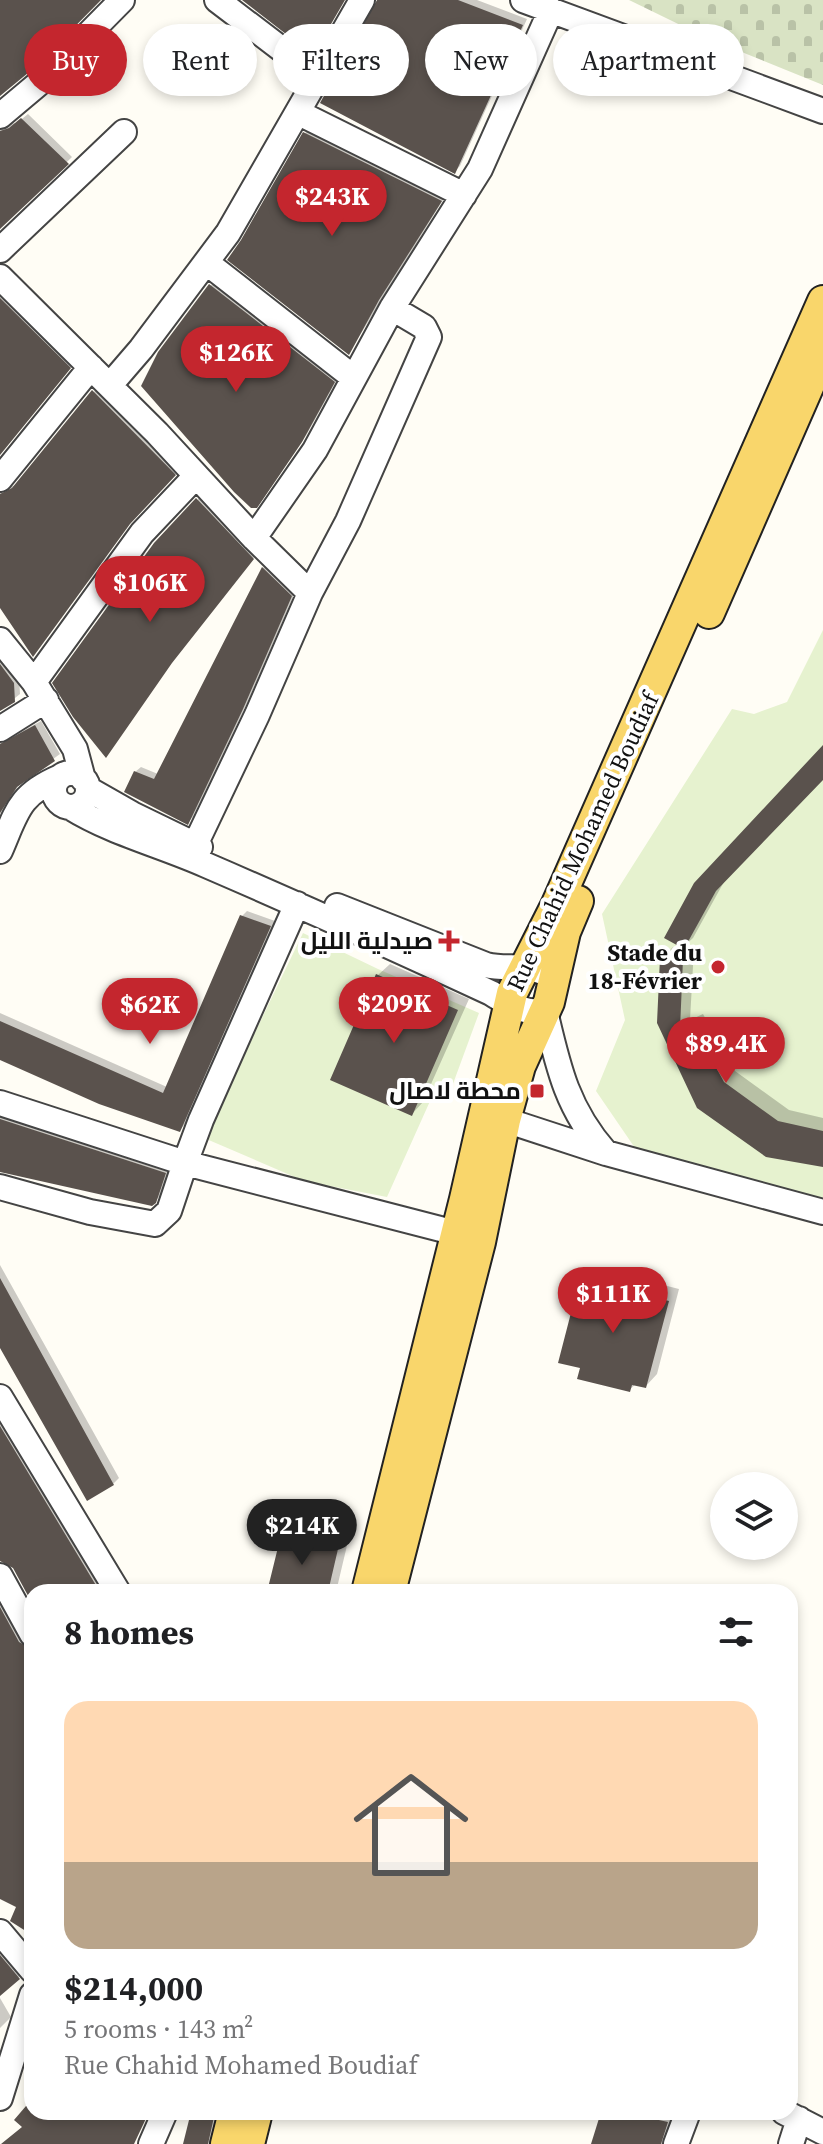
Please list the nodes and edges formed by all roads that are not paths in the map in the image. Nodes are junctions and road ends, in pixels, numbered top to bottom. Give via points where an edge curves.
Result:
1 (122, 0) edge
2 (217, 0) edge
3 (362, 0) edge
4 (523, 0) edge
5 (551, 10) junction
6 (348, 24) edge
7 (273, 43) edge
8 (308, 96) edge
9 (823, 111) edge
10 (299, 113) junction
11 (0, 116) edge
12 (124, 132) dead end
13 (464, 195) junction
14 (0, 250) edge
15 (207, 263) junction
16 (0, 277) edge
17 (823, 301) edge
18 (392, 308) junction
19 (823, 353) edge
20 (91, 367) junction
21 (354, 378) junction
22 (110, 385) junction
23 (813, 403) edge
24 (196, 476) junction
25 (0, 479) edge
26 (254, 538) junction
27 (310, 593) junction
28 (0, 640) edge
29 (40, 691) junction
30 (0, 729) edge
31 (70, 788) junction
32 (195, 845) junction
33 (0, 851) edge
34 (297, 904) junction
35 (523, 967) junction
36 (550, 997) junction
37 (509, 1004) junction
38 (0, 1103) edge
39 (505, 1120) junction
40 (606, 1153) junction
41 (185, 1163) junction
42 (0, 1187) edge
43 (823, 1212) edge
44 (456, 1233) junction
45 (0, 1397) edge
46 (0, 1576) edge
47 (113, 1584) edge
48 (369, 1584) edge
49 (392, 1584) edge
50 (24, 1620) edge
51 (0, 1932) edge
52 (24, 1960) edge
53 (24, 2021) edge
54 (0, 2098) edge
55 (162, 2120) edge
56 (232, 2120) edge
57 (255, 2120) edge
58 (685, 2120) edge
59 (791, 2120) edge
60 (798, 2120) edge
61 (823, 2132) edge
62 (151, 2144) edge
63 (226, 2144) edge
64 (249, 2144) edge
65 (676, 2144) edge
66 (791, 2144) edge

1 - 11 street
2 - 7 street
3 - 6 street
4 - 5 street
5 - 9 street
5 - 13 street
8 - 10 street
10 - 13 street
10 - 15 street
12 - 14 street
13 - 18 street
15 - 21 street
15 - 22 street
16 - 20 street
17 - 35 main road, Rue Chahid Mohamed Boudiaf via 556,906
18 - 21 street
18 - 27 street via 424,327 429,337 348,521
19 - 23 main road, Rue Chahid Mohamed Boudiaf
20 - 22 street
20 - 25 street
21 - 26 street via 315,450
22 - 24 street
23 - 36 main road, Rue Chahid Mohamed Boudiaf via 630,781 569,920
24 - 26 street
24 - 29 street via 142,533
26 - 27 street
27 - 32 street
28 - 29 street
29 - 30 street
29 - 31 street via 78,754
31 - 32 street
31 - 33 street via 34,790 17,812
31 - 34 street via 103,825
32 - 35 street via 486,965
34 - 37 street
34 - 41 street
35 - 36 street via 537,970
35 - 37 main road, Rue Chahid Mohamed Boudiaf
36 - 37 street via 524,1011
36 - 39 main road, Rue Chahid Mohamed Boudiaf via 525,1053
36 - 40 street via 567,1095
37 - 44 main road, Rue Chahid Mohamed Boudiaf
38 - 41 street
39 - 40 street
39 - 49 main road, Rue Chahid Mohamed Boudiaf via 480,1242
40 - 43 street
41 - 42 street via 169,1211 155,1224
41 - 44 street
44 - 48 main road, Rue Chahid Mohamed Boudiaf
45 - 47 street
46 - 50 street
51 - 52 street
53 - 54 street
55 - 62 street
56 - 63 main road
57 - 64 main road
58 - 65 street
59 - 66 street
60 - 61 street

